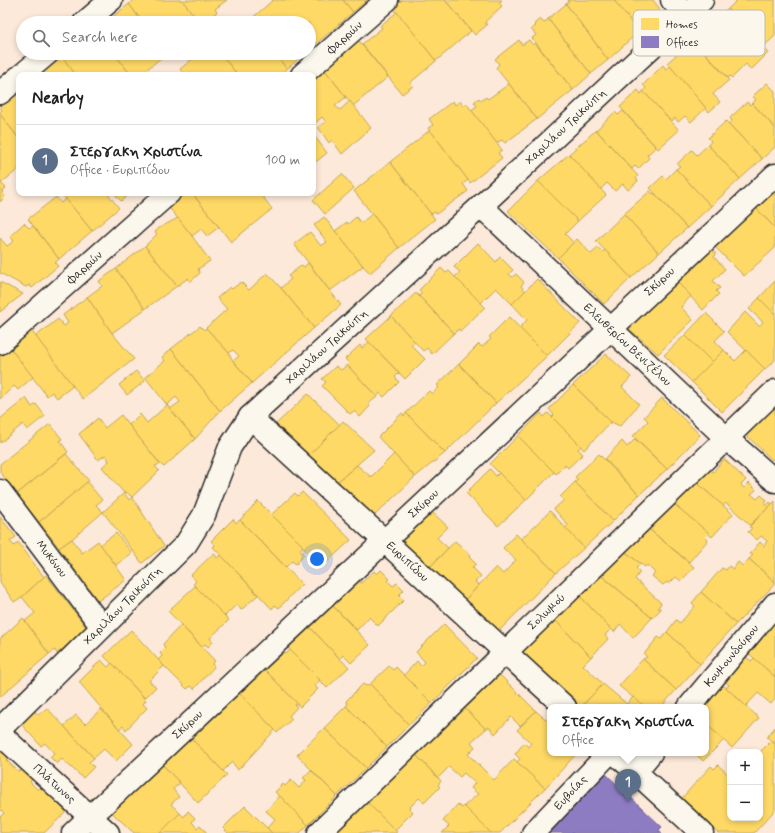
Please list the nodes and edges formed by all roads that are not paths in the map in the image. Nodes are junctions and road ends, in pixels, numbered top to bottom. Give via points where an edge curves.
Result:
1 (111, 0) edge
2 (387, 0) edge
3 (702, 0) edge
4 (678, 8) edge
5 (92, 16) edge
6 (633, 53) edge
7 (40, 60) edge
8 (26, 72) edge
9 (305, 72) edge
10 (16, 80) edge
11 (0, 93) edge
12 (775, 175) edge
13 (166, 196) edge
14 (481, 206) junction
15 (610, 329) junction
16 (0, 343) edge
17 (775, 391) edge
18 (250, 417) junction
19 (726, 438) junction
20 (775, 481) edge
21 (0, 491) edge
22 (385, 541) junction
23 (775, 604) edge
24 (102, 627) junction
25 (505, 652) junction
26 (562, 704) edge
27 (692, 704) edge
28 (0, 729) edge
29 (0, 734) edge
30 (606, 756) edge
31 (618, 756) edge
32 (649, 756) edge
33 (636, 772) junction
34 (90, 817) junction
35 (73, 833) edge
36 (108, 833) edge
37 (319, 833) edge
38 (533, 833) edge
39 (702, 833) edge

1 - 5 street
2 - 9 street, Φαρρών
3 - 4 street, Χαριλάου Τρικούπη
6 - 14 street, Χαριλάου Τρικούπη
7 - 8 street
10 - 11 street
12 - 15 street, Σκύρου
13 - 16 street, Φαρρών
14 - 15 street, Ελευθερίου Βενιζέλου
14 - 18 street, Χαριλάου Τρικούπη
15 - 19 street, Ελευθερίου Βενιζέλου
15 - 22 street, Σκύρου
17 - 19 street, Σολωμού
18 - 22 street, Ευριπίδου
18 - 24 street, Χαριλάου Τρικούπη via 230,447 204,515 186,544
19 - 20 street, Ελευθερίου Βενιζέλου
19 - 25 street, Σολωμού
21 - 24 street, Μυκόνου
22 - 25 street, Ευριπίδου
22 - 34 street, Σκύρου
23 - 27 street, Κουμουνδούρου
24 - 28 street, Χαριλάου Τρικούπη
25 - 26 street, Ευριπίδου
25 - 37 street, Σολωμού
29 - 34 street, Πλάτωνος
30 - 38 street, Ευβοίας
31 - 33 street
32 - 33 street
33 - 39 street
34 - 35 street, Σκύρου
34 - 36 street, Πλάτωνος

